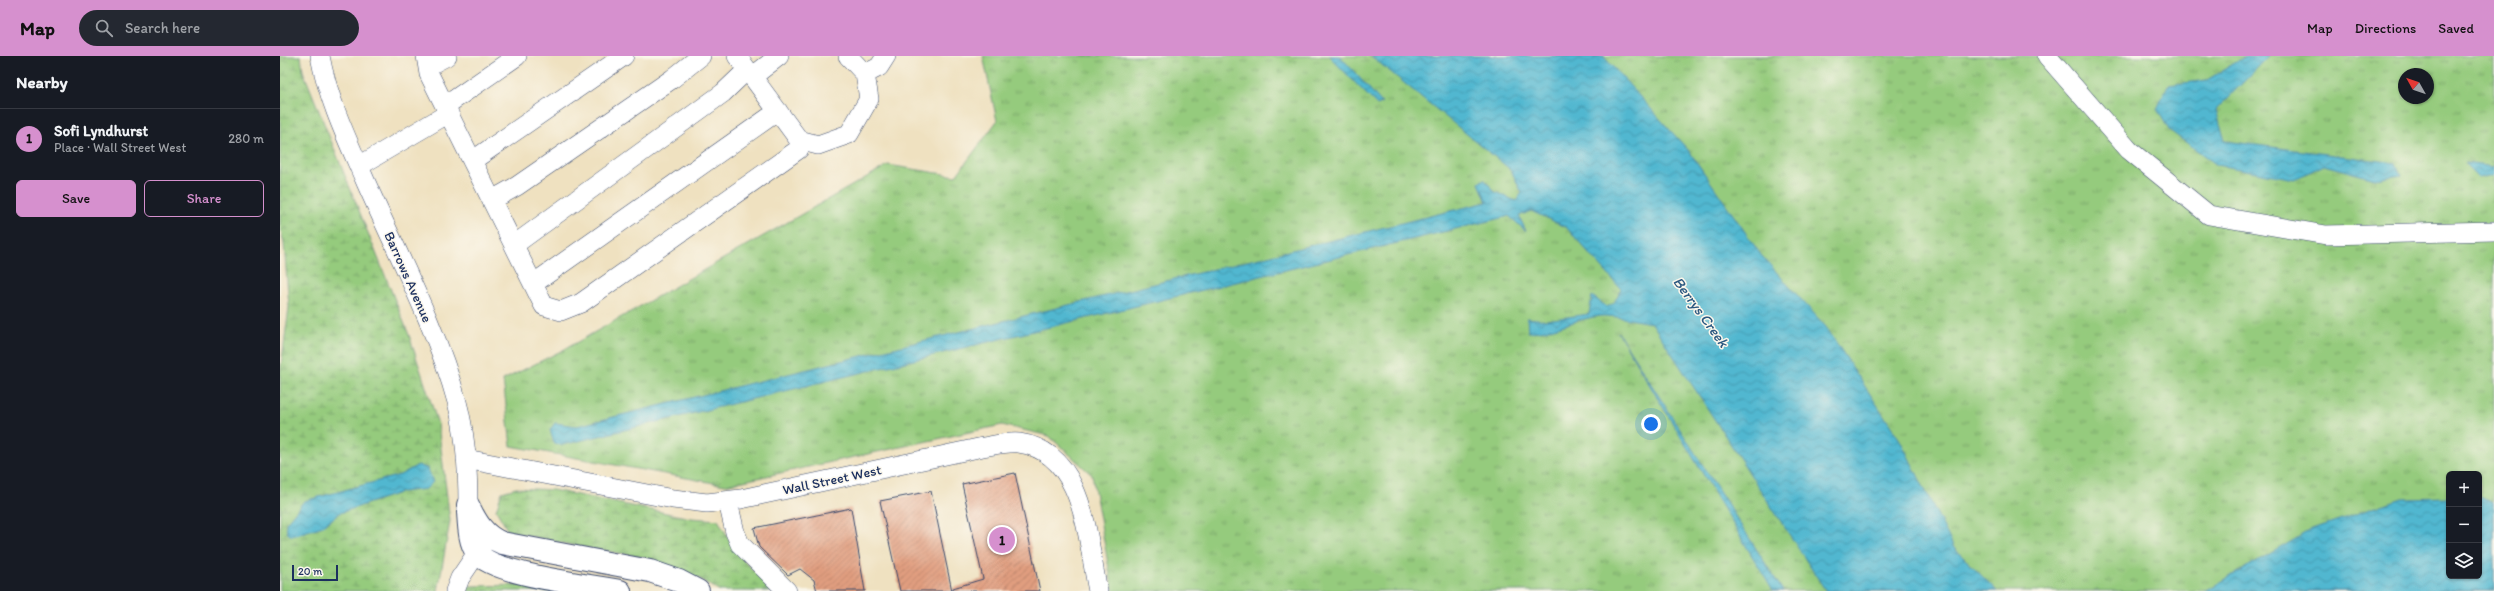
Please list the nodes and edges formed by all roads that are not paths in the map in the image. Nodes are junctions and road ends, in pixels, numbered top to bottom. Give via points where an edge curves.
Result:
1 (320, 56) edge
2 (447, 56) edge
3 (517, 56) edge
4 (624, 56) edge
5 (701, 56) edge
6 (779, 56) edge
7 (848, 56) edge
8 (886, 56) edge
9 (2047, 56) edge
10 (427, 61) edge
11 (745, 68) edge
12 (865, 74) junction
13 (447, 110) junction
14 (778, 111) junction
15 (799, 140) junction
16 (472, 161) junction
17 (359, 166) junction
18 (492, 200) junction
19 (2494, 231) edge
20 (514, 245) junction
21 (533, 284) junction
22 (466, 459) junction
23 (728, 502) junction
24 (468, 504) joint
25 (483, 545) junction
26 (455, 591) edge
27 (620, 591) edge
28 (698, 591) edge
29 (787, 591) edge
30 (1098, 591) edge

1 - 17 street, Barrows Avenue via 328,90
2 - 10 street
3 - 13 street
4 - 16 street
5 - 18 street via 672,79 517,186
6 - 11 street
7 - 12 street
8 - 12 street via 879,66
9 - 19 street via 2129,150 2209,214 2326,235
10 - 13 street via 429,74
11 - 14 street
11 - 20 street via 723,93
12 - 15 street via 869,98 849,134 818,145
13 - 16 street
13 - 17 street
14 - 15 street
14 - 21 street
15 - 21 street via 799,149 581,303 561,311 544,306
16 - 18 street
17 - 22 street, Barrows Avenue via 446,365 457,404
18 - 20 street
20 - 21 street
22 - 23 street, Wall Street West via 684,501
22 - 24 street, Barrows Avenue
23 - 29 street via 740,544
23 - 30 street, Wall Street West via 983,447 1006,443 1030,446 1054,459 1072,480 1081,508
24 - 25 main road
25 - 26 street
25 - 27 main road via 483,559 500,568
25 - 28 main road via 502,543 650,571 680,581

